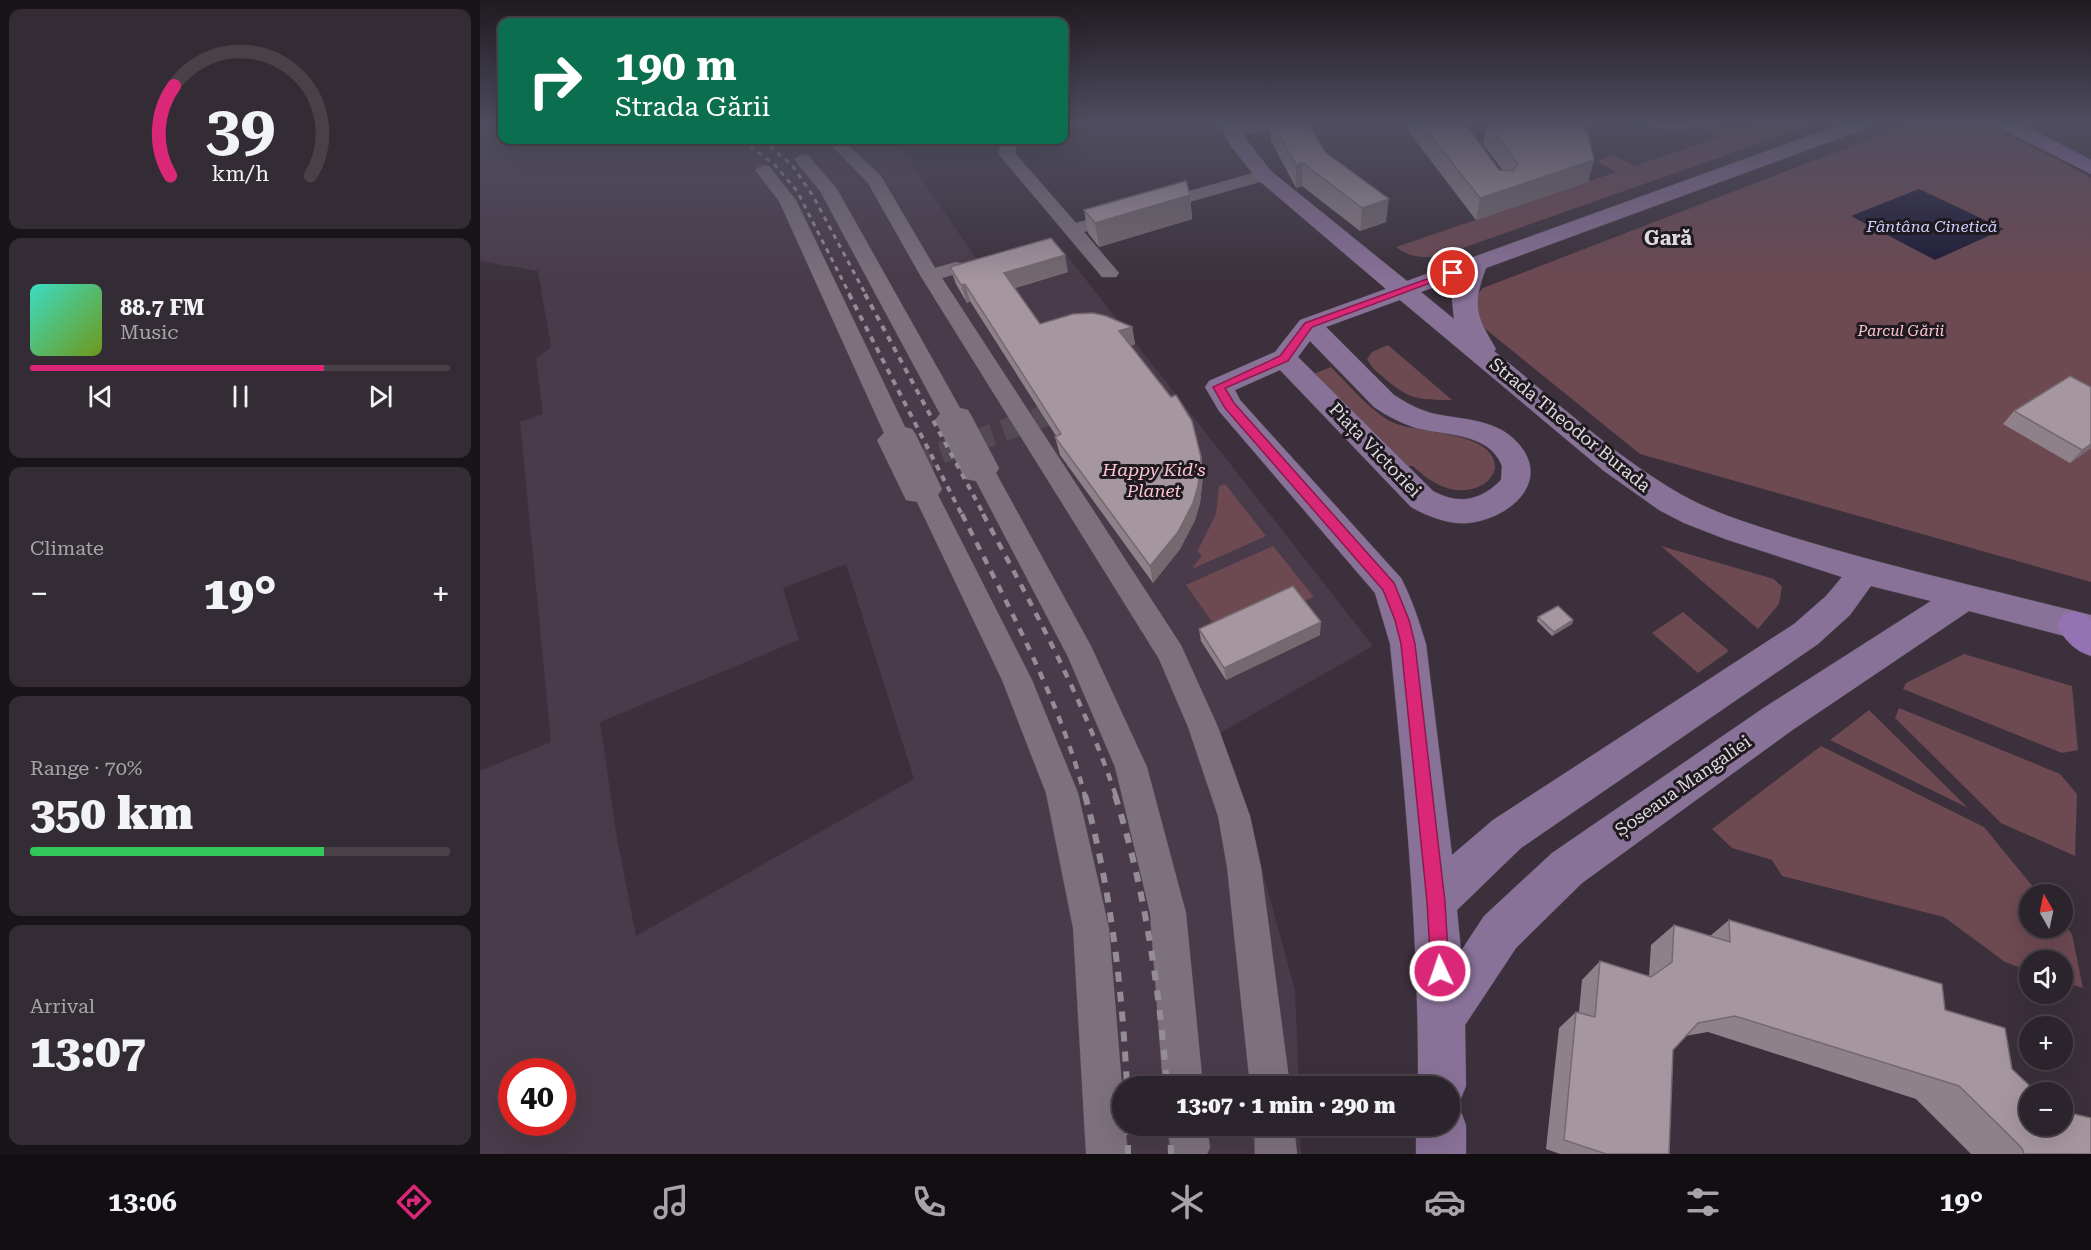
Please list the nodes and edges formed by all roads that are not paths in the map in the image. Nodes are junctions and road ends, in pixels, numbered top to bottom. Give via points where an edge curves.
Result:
1 (768, 176) edge
2 (817, 176) edge
3 (871, 176) edge
4 (1030, 176) edge
5 (1261, 176) edge
6 (1265, 176) edge
7 (1718, 176) edge
8 (1072, 230) junction
9 (1476, 264) junction
10 (1109, 273) dead end
11 (1405, 290) junction
12 (1309, 325) junction
13 (1284, 358) junction
14 (1490, 361) junction
15 (1863, 571) junction
16 (1964, 598) junction
17 (2085, 632) edge
18 (1436, 902) junction
19 (1443, 1017) junction
20 (1182, 1076) edge
21 (1269, 1076) edge
22 (1442, 1076) edge
23 (1275, 1136) edge
24 (1442, 1136) edge
25 (1107, 1154) edge
26 (1276, 1154) edge
27 (1441, 1154) edge

1 - 25 street via 787,200 898,438 904,435 930,489 923,491 1017,680 1062,793 1091,928
2 - 20 street via 828,189 954,419 947,420 974,473 981,469 1081,655 1131,767 1168,913
3 - 21 street via 943,271 1171,654 1203,727 1234,816 1244,867
4 - 8 street
5 - 8 street
6 - 11 street, Strada Theodor Burada
7 - 9 street
8 - 10 street
9 - 11 street
9 - 14 street via 1463,294 1463,304 1469,325
11 - 12 street
11 - 14 street, Strada Theodor Burada
12 - 13 street
12 - 13 street, Piața Victoriei via 1393,408 1498,440 1517,468 1518,478 1510,491 1488,507 1468,512 1442,508 1422,499
13 - 18 street via 1219,387 1229,405 1389,587 1408,644
14 - 15 street, Strada Theodor Burada via 1614,464 1670,502 1736,531
15 - 16 street, Strada Theodor Burada
15 - 18 street via 1842,603 1806,634 1507,834
16 - 17 street, Strada Theodor Burada
16 - 19 street, Șoseaua Mangaliei via 1778,719 1567,868 1500,932
18 - 19 street
19 - 22 street
23 - 26 street
24 - 27 street

